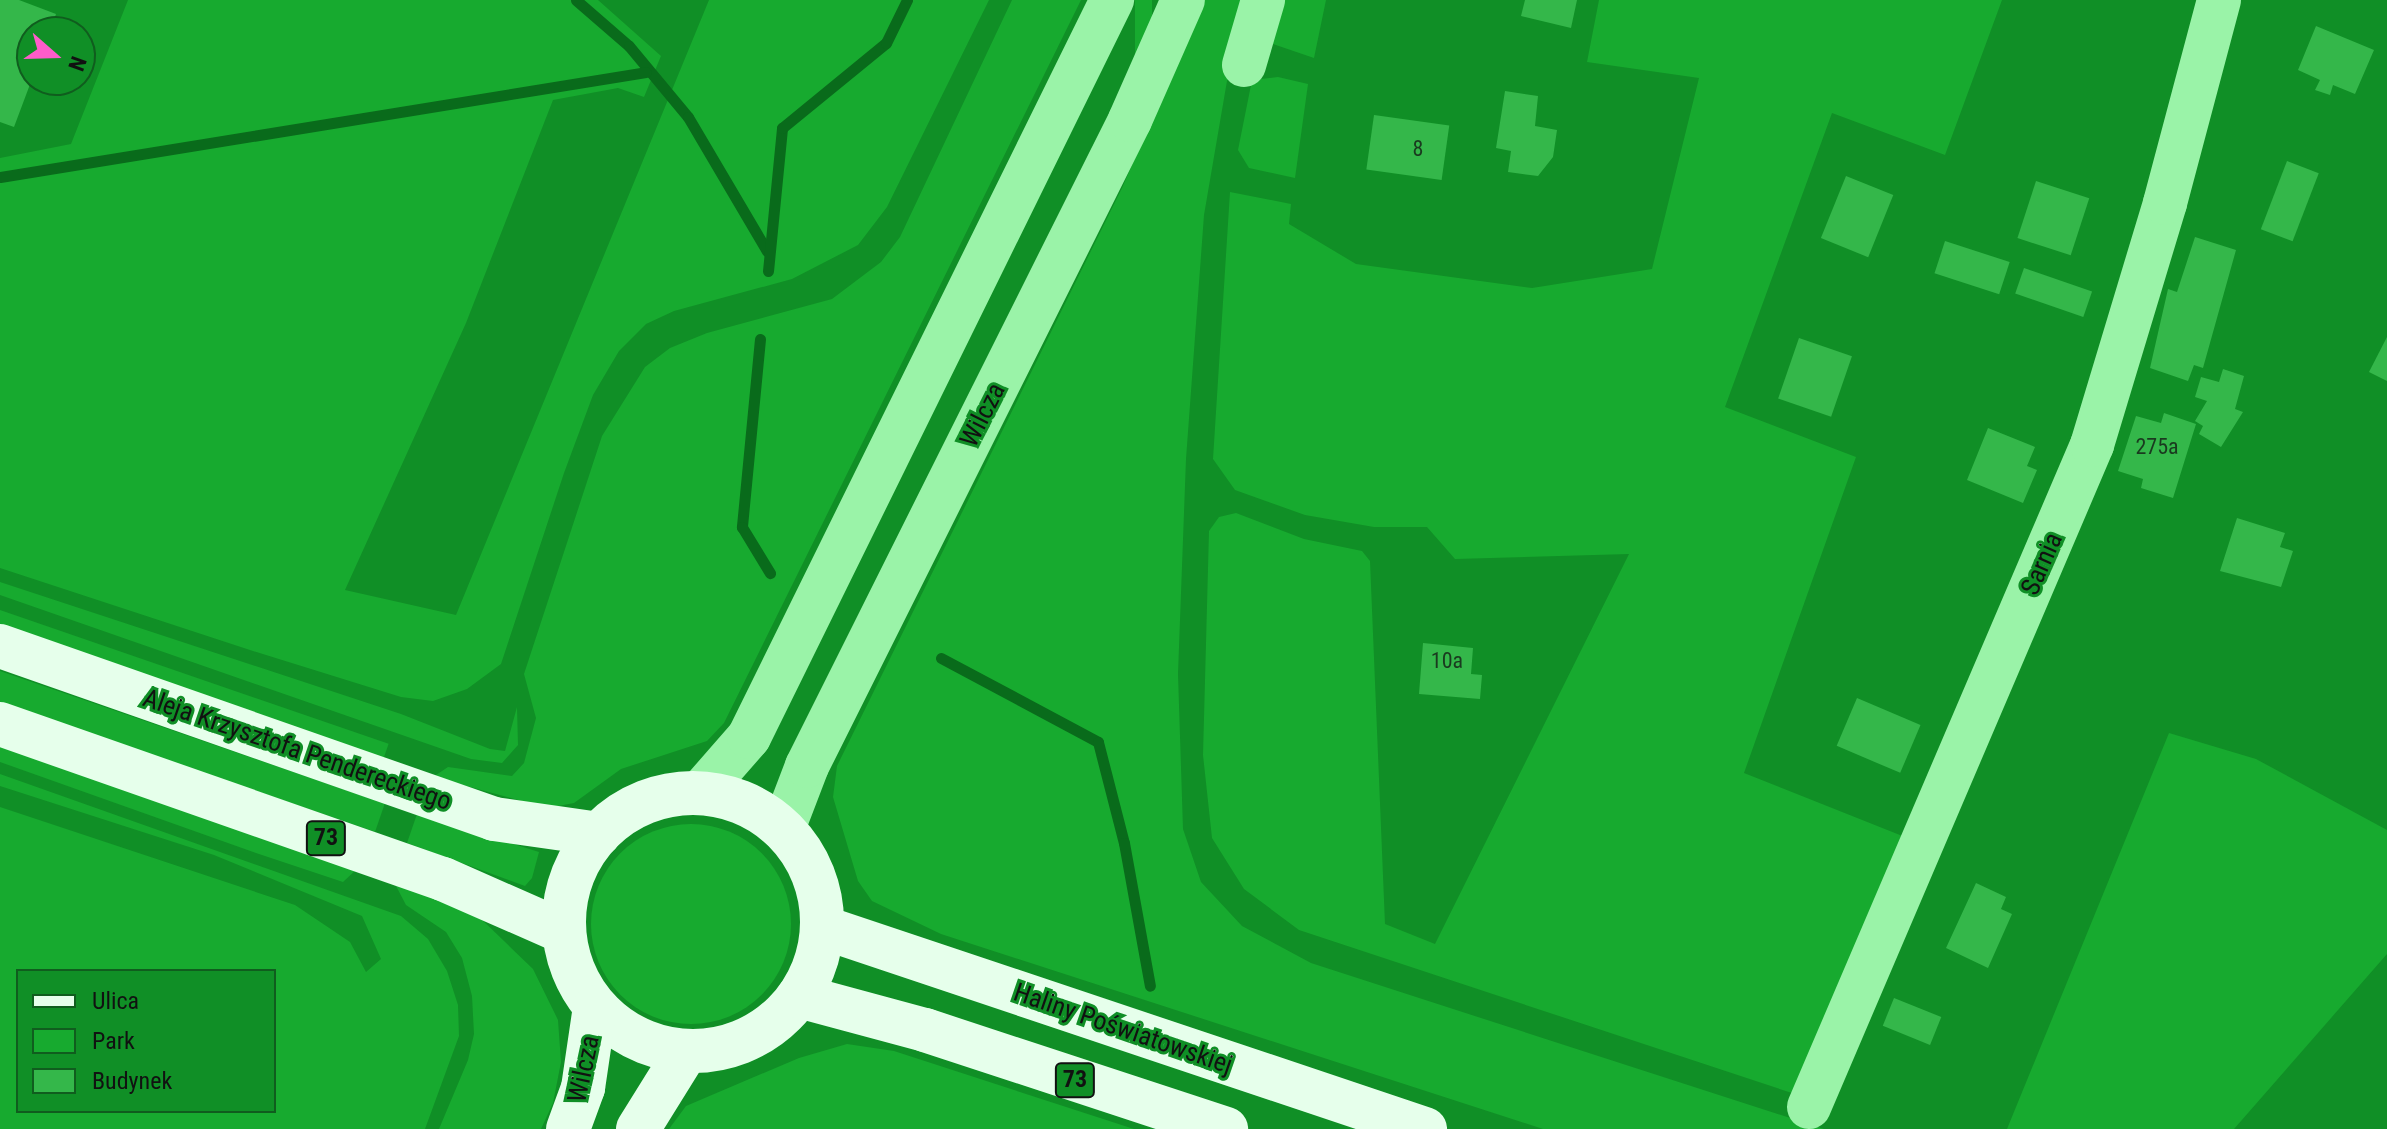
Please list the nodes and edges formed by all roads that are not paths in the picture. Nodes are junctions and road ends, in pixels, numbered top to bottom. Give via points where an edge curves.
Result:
1 (1112, 0) edge
2 (1183, 0) edge
3 (1263, 0) edge
4 (2219, 0) edge
5 (1244, 65) dead end
6 (0, 646) edge
7 (0, 724) edge
8 (700, 793) junction
9 (783, 829) junction
10 (599, 834) junction
11 (822, 927) junction
12 (564, 932) junction
13 (799, 996) junction
14 (595, 1007) junction
15 (686, 1052) junction
16 (1809, 1107) dead end
17 (568, 1129) edge
18 (638, 1129) edge
19 (1226, 1129) edge
20 (1425, 1129) edge

1 - 8 street via 749,737
2 - 9 street, Wilcza via 1130,120 807,766
3 - 5 street
4 - 16 street, Sarnia via 2092,445
6 - 10 main road, Aleja Krzysztofa Pendereckiego via 494,819
7 - 12 main road, 73 via 443,879
8 - 9 main road via 745,804
8 - 10 main road via 663,796 628,810
9 - 11 main road via 812,873
10 - 12 main road via 570,885
11 - 13 main road via 815,963
11 - 20 main road, Haliny Poświatowskiej / 73
12 - 14 main road via 573,972
13 - 15 main road via 768,1027 729,1047
13 - 19 main road, 73 via 925,1030
14 - 15 main road via 636,1039
14 - 17 main road, Wilcza via 583,1088
15 - 18 main road

